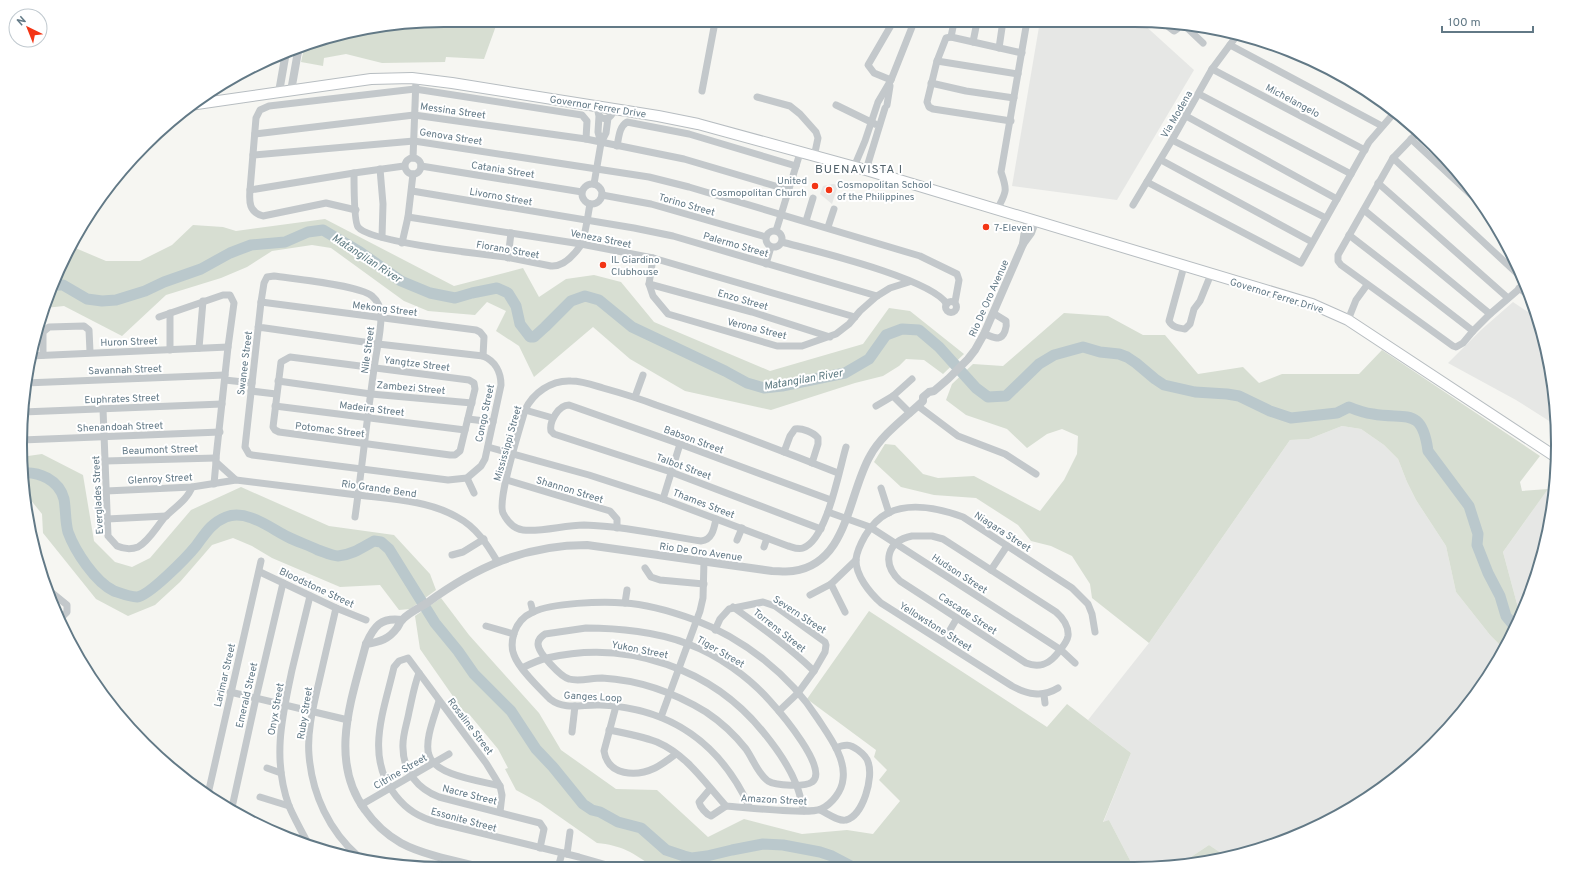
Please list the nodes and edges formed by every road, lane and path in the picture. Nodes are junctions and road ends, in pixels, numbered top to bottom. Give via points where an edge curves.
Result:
1 (714, 27) edge
2 (890, 27) edge
3 (912, 27) edge
4 (953, 27) edge
5 (976, 27) edge
6 (1002, 27) edge
7 (1026, 27) edge
8 (1190, 31) edge
9 (951, 38) junction
10 (1234, 39) edge
11 (973, 42) junction
12 (1203, 43) dead end
13 (1230, 45) junction
14 (999, 48) junction
15 (1022, 53) junction
16 (298, 54) edge
17 (285, 59) edge
18 (938, 61) junction
19 (1212, 69) junction
20 (1018, 74) junction
21 (891, 80) junction
22 (931, 82) junction
23 (415, 84) junction
24 (291, 91) junction
25 (702, 91) dead end
26 (279, 92) junction
27 (1199, 94) junction
28 (757, 97) dead end
29 (1014, 98) junction
30 (205, 103) edge
31 (836, 105) dead end
32 (614, 109) junction
33 (599, 111) junction
34 (414, 115) junction
35 (1186, 116) junction
36 (1391, 116) edge
37 (608, 118) junction
38 (1011, 120) junction
39 (872, 123) junction
40 (880, 126) junction
41 (1382, 126) junction
42 (255, 134) junction
43 (1414, 136) edge
44 (1411, 139) junction
45 (414, 140) junction
46 (586, 140) junction
47 (1172, 140) junction
48 (865, 141) junction
49 (600, 143) junction
50 (874, 144) junction
51 (617, 146) junction
52 (1365, 150) junction
53 (800, 153) junction
54 (253, 155) junction
55 (814, 157) junction
56 (413, 158) junction
57 (1393, 158) junction
58 (1160, 160) junction
59 (404, 166) junction
60 (421, 166) junction
61 (796, 166) junction
62 (854, 167) junction
63 (380, 169) junction
64 (596, 169) junction
65 (866, 170) junction
66 (354, 173) junction
67 (413, 174) junction
68 (1351, 174) junction
69 (1147, 182) junction
70 (1378, 183) junction
71 (594, 184) junction
72 (1462, 186) edge
73 (250, 190) junction
74 (789, 190) junction
75 (412, 191) junction
76 (582, 192) junction
77 (602, 195) junction
78 (813, 198) dead end
79 (1337, 199) junction
80 (590, 204) junction
81 (1133, 205) dead end
82 (834, 209) dead end
83 (356, 210) junction
84 (1364, 210) junction
85 (1001, 212) junction
86 (781, 214) junction
87 (408, 217) junction
88 (1326, 218) junction
89 (587, 220) junction
90 (806, 221) junction
91 (1032, 221) junction
92 (828, 227) junction
93 (776, 231) junction
94 (511, 233) junction
95 (1349, 235) junction
96 (382, 237) junction
97 (766, 237) junction
98 (782, 242) junction
99 (1312, 242) junction
100 (402, 243) junction
101 (581, 244) junction
102 (771, 247) junction
103 (508, 258) junction
104 (653, 258) junction
105 (766, 264) junction
106 (1184, 266) junction
107 (1512, 268) edge
108 (1211, 274) junction
109 (267, 277) joint
110 (909, 282) junction
111 (649, 284) junction
112 (1367, 285) junction
113 (1520, 288) edge
114 (877, 296) junction
115 (1508, 298) junction
116 (203, 301) junction
117 (261, 302) junction
118 (993, 312) junction
119 (170, 313) junction
120 (1490, 314) junction
121 (159, 317) dead end
122 (381, 317) junction
123 (855, 317) junction
124 (1348, 320) junction
125 (258, 327) junction
126 (1473, 331) junction
127 (984, 334) junction
128 (830, 337) junction
129 (378, 344) junction
130 (228, 347) junction
131 (199, 348) junction
132 (170, 350) junction
133 (90, 352) junction
134 (37, 355) edge
135 (43, 355) junction
136 (483, 356) junction
137 (284, 358) joint
138 (374, 368) junction
139 (643, 375) dead end
140 (225, 378) junction
141 (912, 379) dead end
142 (278, 381) junction
143 (32, 383) edge
144 (252, 383) junction
145 (251, 391) junction
146 (276, 394) junction
147 (371, 394) junction
148 (893, 396) junction
149 (636, 398) junction
150 (472, 403) junction
151 (222, 404) junction
152 (920, 404) junction
153 (275, 406) junction
154 (876, 406) dead end
155 (103, 409) junction
156 (525, 410) junction
157 (29, 412) edge
158 (910, 413) junction
159 (368, 418) junction
160 (554, 418) junction
161 (468, 419) junction
162 (493, 422) junction
163 (465, 430) junction
164 (220, 432) junction
165 (104, 436) junction
166 (27, 440) edge
167 (365, 444) junction
168 (680, 444) junction
169 (488, 447) junction
170 (846, 447) dead end
171 (784, 452) junction
172 (1551, 453) edge
173 (457, 454) joint
174 (513, 454) junction
175 (216, 460) junction
176 (105, 461) junction
177 (812, 463) junction
178 (362, 469) junction
179 (671, 472) junction
180 (838, 473) junction
181 (1036, 474) dead end
182 (467, 478) junction
183 (236, 480) junction
184 (506, 480) junction
185 (214, 484) junction
186 (192, 487) junction
187 (882, 488) dead end
188 (106, 491) junction
189 (474, 493) dead end
190 (358, 495) junction
191 (662, 499) junction
192 (831, 500) junction
193 (828, 512) junction
194 (889, 512) junction
195 (166, 516) junction
196 (355, 517) dead end
197 (107, 519) junction
198 (716, 519) junction
199 (845, 519) junction
200 (870, 527) junction
201 (617, 528) junction
202 (742, 528) junction
203 (821, 529) junction
204 (767, 538) junction
205 (484, 539) junction
206 (737, 540) dead end
207 (895, 543) junction
208 (1007, 546) junction
209 (764, 547) dead end
210 (452, 555) dead end
211 (856, 560) junction
212 (261, 561) dead end
213 (497, 561) junction
214 (704, 561) junction
215 (645, 568) dead end
216 (991, 570) junction
217 (260, 572) junction
218 (283, 583) junction
219 (704, 584) junction
220 (831, 584) junction
221 (627, 590) dead end
222 (810, 595) dead end
223 (310, 596) junction
224 (57, 599) edge
225 (625, 602) junction
226 (531, 604) dead end
227 (733, 607) junction
228 (336, 608) junction
229 (533, 612) junction
230 (845, 612) dead end
231 (64, 615) edge
232 (957, 618) junction
233 (366, 620) dead end
234 (402, 620) junction
235 (696, 621) junction
236 (486, 626) dead end
237 (715, 630) junction
238 (1095, 632) dead end
239 (514, 634) junction
240 (943, 642) junction
241 (366, 644) junction
242 (688, 644) junction
243 (1061, 650) junction
244 (408, 658) joint
245 (545, 658) junction
246 (1075, 663) dead end
247 (522, 668) junction
248 (679, 668) junction
249 (814, 671) junction
250 (419, 673) junction
251 (1058, 688) dead end
252 (230, 692) junction
253 (670, 693) junction
254 (798, 693) junction
255 (1044, 695) junction
256 (256, 698) junction
257 (439, 701) junction
258 (285, 704) junction
259 (1045, 704) dead end
260 (575, 706) junction
261 (616, 706) junction
262 (313, 711) junction
263 (779, 711) junction
264 (661, 717) junction
265 (348, 720) junction
266 (609, 730) junction
267 (572, 732) dead end
268 (836, 748) junction
269 (449, 754) dead end
270 (676, 754) junction
271 (433, 763) junction
272 (267, 768) dead end
273 (281, 773) junction
274 (411, 776) junction
275 (796, 785) junction
276 (500, 786) junction
277 (209, 789) edge
278 (390, 789) junction
279 (710, 789) junction
280 (260, 797) dead end
281 (233, 804) edge
282 (361, 805) junction
283 (289, 806) junction
284 (726, 806) junction
285 (750, 808) junction
286 (820, 810) junction
287 (804, 811) junction
288 (500, 812) junction
289 (570, 832) dead end
290 (305, 838) edge
291 (540, 848) junction
292 (349, 851) edge
293 (564, 854) junction
294 (462, 862) edge
295 (561, 862) edge
296 (595, 862) edge

1 - 25 street
2 - 21 street via 868,65 874,73
3 - 21 street
4 - 9 street
5 - 11 street
6 - 14 street
7 - 15 street
8 - 12 street
9 - 11 street
9 - 18 street via 945,40
10 - 13 street, Via Modena
11 - 14 street
13 - 19 street, Via Modena
13 - 41 street
14 - 15 street
15 - 20 street
16 - 24 street
17 - 26 street
18 - 20 street
18 - 22 street
19 - 27 street, Via Modena
19 - 52 street, Michelangelo
20 - 29 street
21 - 39 street via 878,103
21 - 40 street
22 - 29 street via 966,91
22 - 38 street via 928,102 932,109
23 - 24 main road, Governor Ferrer Drive via 371,80
23 - 33 main road, Governor Ferrer Drive via 452,83
23 - 34 street
23 - 42 street via 264,107 256,118
23 - 46 street via 582,115 587,121
24 - 26 main road, Governor Ferrer Drive
26 - 30 main road, Governor Ferrer Drive
27 - 35 street, Via Modena
27 - 68 street
28 - 55 street via 790,106 800,114 818,138
29 - 38 street
31 - 39 street
32 - 33 main road, Governor Ferrer Drive
32 - 37 street via 613,115
32 - 53 main road, Governor Ferrer Drive via 698,124
33 - 37 street via 604,119
33 - 49 street
34 - 42 street, Messina Street
34 - 45 street
34 - 46 street, Messina Street
35 - 47 street, Via Modena
35 - 79 street
36 - 41 street
37 - 49 street via 606,133
38 - 85 street via 1001,172 1006,191
39 - 40 street
39 - 48 street
40 - 50 street
41 - 52 street
42 - 54 street
43 - 44 street
44 - 57 street
44 - 72 street
45 - 54 street, Genova Street
45 - 56 street
45 - 64 street, Genova Street
46 - 49 street, Messina Street
47 - 58 street, Via Modena
47 - 88 street
48 - 50 street
48 - 62 street
49 - 51 street, Messina Street
49 - 64 street
50 - 65 street
51 - 61 street via 623,124 627,122 688,134
51 - 74 street, Messina Street via 684,159
52 - 68 street
53 - 55 main road, Governor Ferrer Drive
53 - 61 street
54 - 73 street
55 - 62 main road, Governor Ferrer Drive
56 - 59 street via 408,159
56 - 60 street via 418,159
57 - 70 street
57 - 107 street
58 - 69 street, Via Modena
58 - 99 street
59 - 63 street
59 - 67 street via 408,173
60 - 67 street via 419,172
60 - 76 street, Catania Street
61 - 74 street
62 - 65 main road, Governor Ferrer Drive
63 - 66 street
63 - 96 street
64 - 71 street
64 - 86 street, Genova Street via 649,177
65 - 85 main road, Governor Ferrer Drive
66 - 73 street
66 - 83 street
67 - 75 street
68 - 79 street
69 - 81 street, Via Modena
69 - 99 street via 1301,263
70 - 84 street
70 - 115 street
71 - 76 street via 586,185
71 - 77 street via 600,188
73 - 83 street via 251,207 254,212 263,216 326,203
74 - 86 street
75 - 87 street
75 - 89 street, Livorno Street
76 - 80 street via 583,200
77 - 80 street via 598,202
77 - 97 street, Torino Street via 651,204
78 - 90 street
79 - 88 street
80 - 89 street, Fiorano Street
82 - 92 street
83 - 96 street, Fiorano Street via 355,221 359,228
84 - 95 street
84 - 120 street
85 - 91 main road, Governor Ferrer Drive
86 - 90 street, Genova Street
86 - 93 street
87 - 94 street, Veneza Street
87 - 100 street
88 - 99 street
89 - 101 street, Fiorano Street
89 - 105 street, Palermo Street via 673,236
90 - 92 street, Genova Street
91 - 106 main road, Governor Ferrer Drive
91 - 118 street, Rio De Oro Avenue via 1031,233 1023,244
92 - 110 street, Genova Street via 920,256 956,273 959,280 955,302 950,301 947,304 935,292
93 - 97 street via 770,232
93 - 98 street via 781,235
94 - 101 street, Veneza Street
94 - 103 street
95 - 112 street via 1338,255 1338,261
95 - 126 street
96 - 100 street, Fiorano Street
97 - 102 street via 767,244
98 - 102 street
98 - 110 street via 891,273
100 - 103 street, Fiorano Street
101 - 103 street, Fiorano Street via 566,261 555,267
101 - 104 street, Veneza Street
102 - 105 street
104 - 111 street
104 - 123 street, Veneza Street
105 - 114 street, Palermo Street
106 - 108 main road, Governor Ferrer Drive
106 - 108 street via 1169,320 1178,328 1185,329 1190,324 1194,309
108 - 124 main road, Governor Ferrer Drive via 1312,304
109 - 117 street, Swanee Street
109 - 122 street, Nile Street via 359,289 376,300
110 - 114 street, Verona Street via 890,288
111 - 128 street, Enzo Street via 752,312
111 - 128 street, Verona Street via 657,302 670,315 777,346 802,346
112 - 124 street via 1356,300
112 - 126 street via 1453,346 1463,343
113 - 115 street
114 - 123 street, Verona Street
115 - 120 street
116 - 119 street
116 - 130 street via 227,294 233,299
116 - 131 street
117 - 122 street, Mekong Street
117 - 125 street, Swanee Street
118 - 127 street, Rio De Oro Avenue
118 - 127 street via 1006,321 1005,330 997,338
119 - 121 street
119 - 132 street
120 - 126 street
122 - 129 street, Nile Street
122 - 136 street, Mekong Street via 476,330 484,337
123 - 128 street, Verona Street via 843,330
124 - 172 main road, Governor Ferrer Drive
125 - 129 street
125 - 144 street, Swanee Street
127 - 152 street, Rio De Oro Avenue via 968,359 934,391 923,397
129 - 136 street
129 - 138 street, Nile Street
130 - 131 street, Huron Street
130 - 140 street
131 - 132 street, Huron Street
132 - 133 street, Huron Street
133 - 135 street, Huron Street
133 - 135 street via 87,327 49,327 43,332
134 - 135 street, Huron Street
136 - 162 street, Congo Street via 496,366 501,378
137 - 138 street, Yangtze Street
137 - 142 street, Potomac Street
138 - 147 street, Nile Street
138 - 150 street, Yangtze Street via 469,380 475,386
139 - 149 street
140 - 143 street, Savannah Street
140 - 144 street, Savannah Street
140 - 151 street
141 - 148 street
142 - 146 street, Potomac Street
142 - 147 street, Zambezi Street
144 - 145 street, Swanee Street
145 - 146 street
145 - 178 street, Swanee Street via 246,452 252,455
146 - 153 street, Potomac Street
147 - 150 street, Zambezi Street
147 - 159 street, Nile Street
148 - 154 street
148 - 158 street
149 - 156 street, Mississippi Street via 586,383 559,382 539,392
149 - 171 street, Mississippi Street
150 - 161 street, Yangtze Street
151 - 155 street, Euphrates Street
151 - 164 street
152 - 158 street, Rio De Oro Avenue
152 - 181 street via 958,436 1004,454
153 - 159 street, Madeira Street
153 - 167 street, Potomac Street via 273,426 279,432
155 - 157 street, Euphrates Street
155 - 165 street, Everglades Street
156 - 160 street
156 - 174 street, Mississippi Street
158 - 199 street, Rio De Oro Avenue via 870,455
159 - 163 street, Madeira Street
159 - 167 street, Nile Street
160 - 168 street, Babson Street via 562,407 569,405
160 - 179 street, Talbot Street via 550,427 554,434
161 - 162 street
161 - 163 street, Yangtze Street
162 - 169 street, Congo Street
163 - 173 street, Yangtze Street
164 - 165 street, Shenandoah Street
164 - 175 street
165 - 166 street, Shenandoah Street
165 - 176 street, Everglades Street
167 - 173 street, Potomac Street
167 - 178 street, Nile Street
168 - 179 street
168 - 192 street, Babson Street
169 - 174 street, Thames Street
169 - 182 street, Congo Street via 481,466
170 - 180 street, Thames Street
171 - 177 street, Mississippi Street
171 - 177 street via 794,429 802,429 818,438
174 - 184 street, Mississippi Street
174 - 191 street, Thames Street
175 - 176 street, Beaumont Street
175 - 183 street
175 - 185 street
176 - 188 street, Everglades Street
177 - 180 street, Mississippi Street
178 - 182 street via 448,480
178 - 190 street, Nile Street
179 - 191 street
179 - 203 street, Talbot Street
180 - 192 street, Thames Street
182 - 189 street
183 - 185 street, Rio Grande Bend
183 - 190 street, Rio Grande Bend
184 - 201 street, Shannon Street via 610,511 617,519
184 - 201 street, Mississippi Street via 502,500 503,514 516,528 529,530 583,525
185 - 186 street, Glenroy Street
186 - 188 street, Glenroy Street
186 - 195 street, Everglades Street via 188,495
187 - 194 street
188 - 197 street, Everglades Street
190 - 196 street, Nile Street
190 - 205 street, Rio Grande Bend via 408,501 440,509 458,517
191 - 198 street, Thames Street
192 - 193 street, Thames Street
193 - 199 street, Hudson Street
193 - 203 street, Thames Street
194 - 200 street, Niagara Street
194 - 208 street, Niagara Street via 916,508 954,513
195 - 197 street
195 - 197 street, Everglades Street via 146,540 131,549 117,546 111,541 108,536
198 - 201 street, Mississippi Street via 712,535 701,541
198 - 202 street, Thames Street
199 - 200 street, Hudson Street
199 - 214 street, Rio De Oro Avenue via 840,535 829,553 815,564 794,571 772,571
200 - 207 street, Hudson Street
200 - 211 street via 858,550
202 - 204 street, Thames Street
202 - 206 street
203 - 204 street, Thames Street via 815,539 802,548 794,548
204 - 209 street
205 - 210 street via 463,552
205 - 213 street, Rio Grande Bend
207 - 216 street via 912,536 943,539
207 - 232 street, Cascade Street via 889,557 889,566 893,574
207 - 243 street, Hudson Street
208 - 216 street
208 - 238 street, Niagara Street via 1062,576 1088,604
211 - 220 street
211 - 240 street, Yellowstone Street via 861,577 871,595
212 - 217 street, Larimar Street
213 - 214 street, Rio De Oro Avenue via 567,545 613,548
213 - 234 street, Rio De Oro Avenue via 470,574
214 - 219 street
215 - 219 street via 652,577 660,580
216 - 243 street via 1049,606 1060,616 1068,636
217 - 218 street, Bloodstone Street
217 - 252 street, Larimar Street
218 - 223 street, Bloodstone Street
218 - 256 street, Emerald Street
219 - 235 street
220 - 222 street
220 - 230 street
221 - 225 street
223 - 228 street, Bloodstone Street
223 - 258 street, Onyx Street
224 - 231 street via 67,605 67,612
225 - 229 street via 563,605
225 - 235 street via 660,609
226 - 229 street
227 - 237 street via 726,612
227 - 249 street, Torrens Street via 774,636
227 - 249 street, Severn Street via 759,602 770,603 823,639 826,645 825,652
228 - 233 street, Bloodstone Street
228 - 262 street, Ruby Street
229 - 239 street via 520,622
232 - 240 street
232 - 243 street, Cascade Street via 1033,666 1048,664
234 - 241 street, Rio De Oro Avenue via 389,637
234 - 241 street, Rio De Oro Avenue via 385,620 380,623
235 - 237 street, Amazon Street
235 - 242 street
236 - 239 street
237 - 254 street, Amazon Street via 760,657
239 - 247 street, Ganges Loop via 513,654
240 - 255 street, Yellowstone Street via 1012,686 1032,694
241 - 265 street, Rio De Oro Avenue
242 - 245 street, Tiger Street via 631,631 586,628 552,632 540,638 538,648
242 - 248 street
242 - 263 street, Tiger Street via 748,679
243 - 246 street, Hudson Street
244 - 250 street, Rosaline Street
244 - 278 street, Essonite Street via 399,661 394,668 378,734 378,758
245 - 247 street, Yukon Street
245 - 248 street, Yukon Street via 560,655 621,653 661,661
245 - 253 street via 569,680 602,678 635,683
247 - 260 street, Ganges Loop via 554,702
248 - 253 street
248 - 275 street, Yukon Street via 716,688 756,722 776,748
249 - 254 street, Severn Street
250 - 257 street, Rosaline Street
250 - 274 street, Nacre Street via 403,748 406,767
251 - 255 street
252 - 256 street
252 - 277 street, Larimar Street
253 - 264 street
253 - 275 street via 718,721 746,750 769,781 775,784
254 - 263 street, Severn Street
254 - 268 street, Amazon Street
255 - 259 street
256 - 258 street
256 - 281 street, Emerald Street
257 - 271 street via 428,739 429,756
257 - 276 street, Rosaline Street via 486,763
258 - 262 street
258 - 273 street, Onyx Street via 279,741
260 - 261 street, Ganges Loop
260 - 267 street
261 - 264 street, Ganges Loop via 637,709
261 - 266 street
262 - 265 street
262 - 292 street, Ruby Street via 309,755 316,791 332,828
263 - 275 street, Tiger Street via 807,750 817,772 813,782
264 - 285 street, Ganges Loop via 706,745 734,776
265 - 282 street, Rio De Oro Avenue via 344,743 347,772
266 - 270 street, Amazon Street via 648,739
266 - 270 street via 605,758 615,769 622,772 632,774 653,769
268 - 286 street, Amazon Street via 844,771 843,781 835,798
268 - 286 street via 846,744 862,754 869,767 868,785 861,806 851,818 842,820
269 - 271 street, Citrine Street
270 - 279 street, Amazon Street via 693,768
271 - 274 street, Citrine Street
271 - 276 street via 453,774
272 - 273 street
273 - 283 street, Onyx Street
274 - 278 street, Citrine Street
274 - 288 street, Nacre Street via 425,790 439,797
275 - 287 street, Yukon Street
276 - 288 street, Rosaline Street
278 - 282 street, Citrine Street
278 - 291 street, Essonite Street via 406,807 424,818
279 - 284 street, Amazon Street
279 - 284 street via 699,802 701,807 711,816
280 - 283 street
282 - 294 street, Rio De Oro Avenue via 379,827 401,843
283 - 290 street, Onyx Street
284 - 285 street, Amazon Street
285 - 287 street, Amazon Street
286 - 287 street, Amazon Street
288 - 291 street, Nacre Street via 540,823 544,829
289 - 293 street
291 - 293 street, Essonite Street
293 - 295 street
293 - 296 street, Essonite Street

